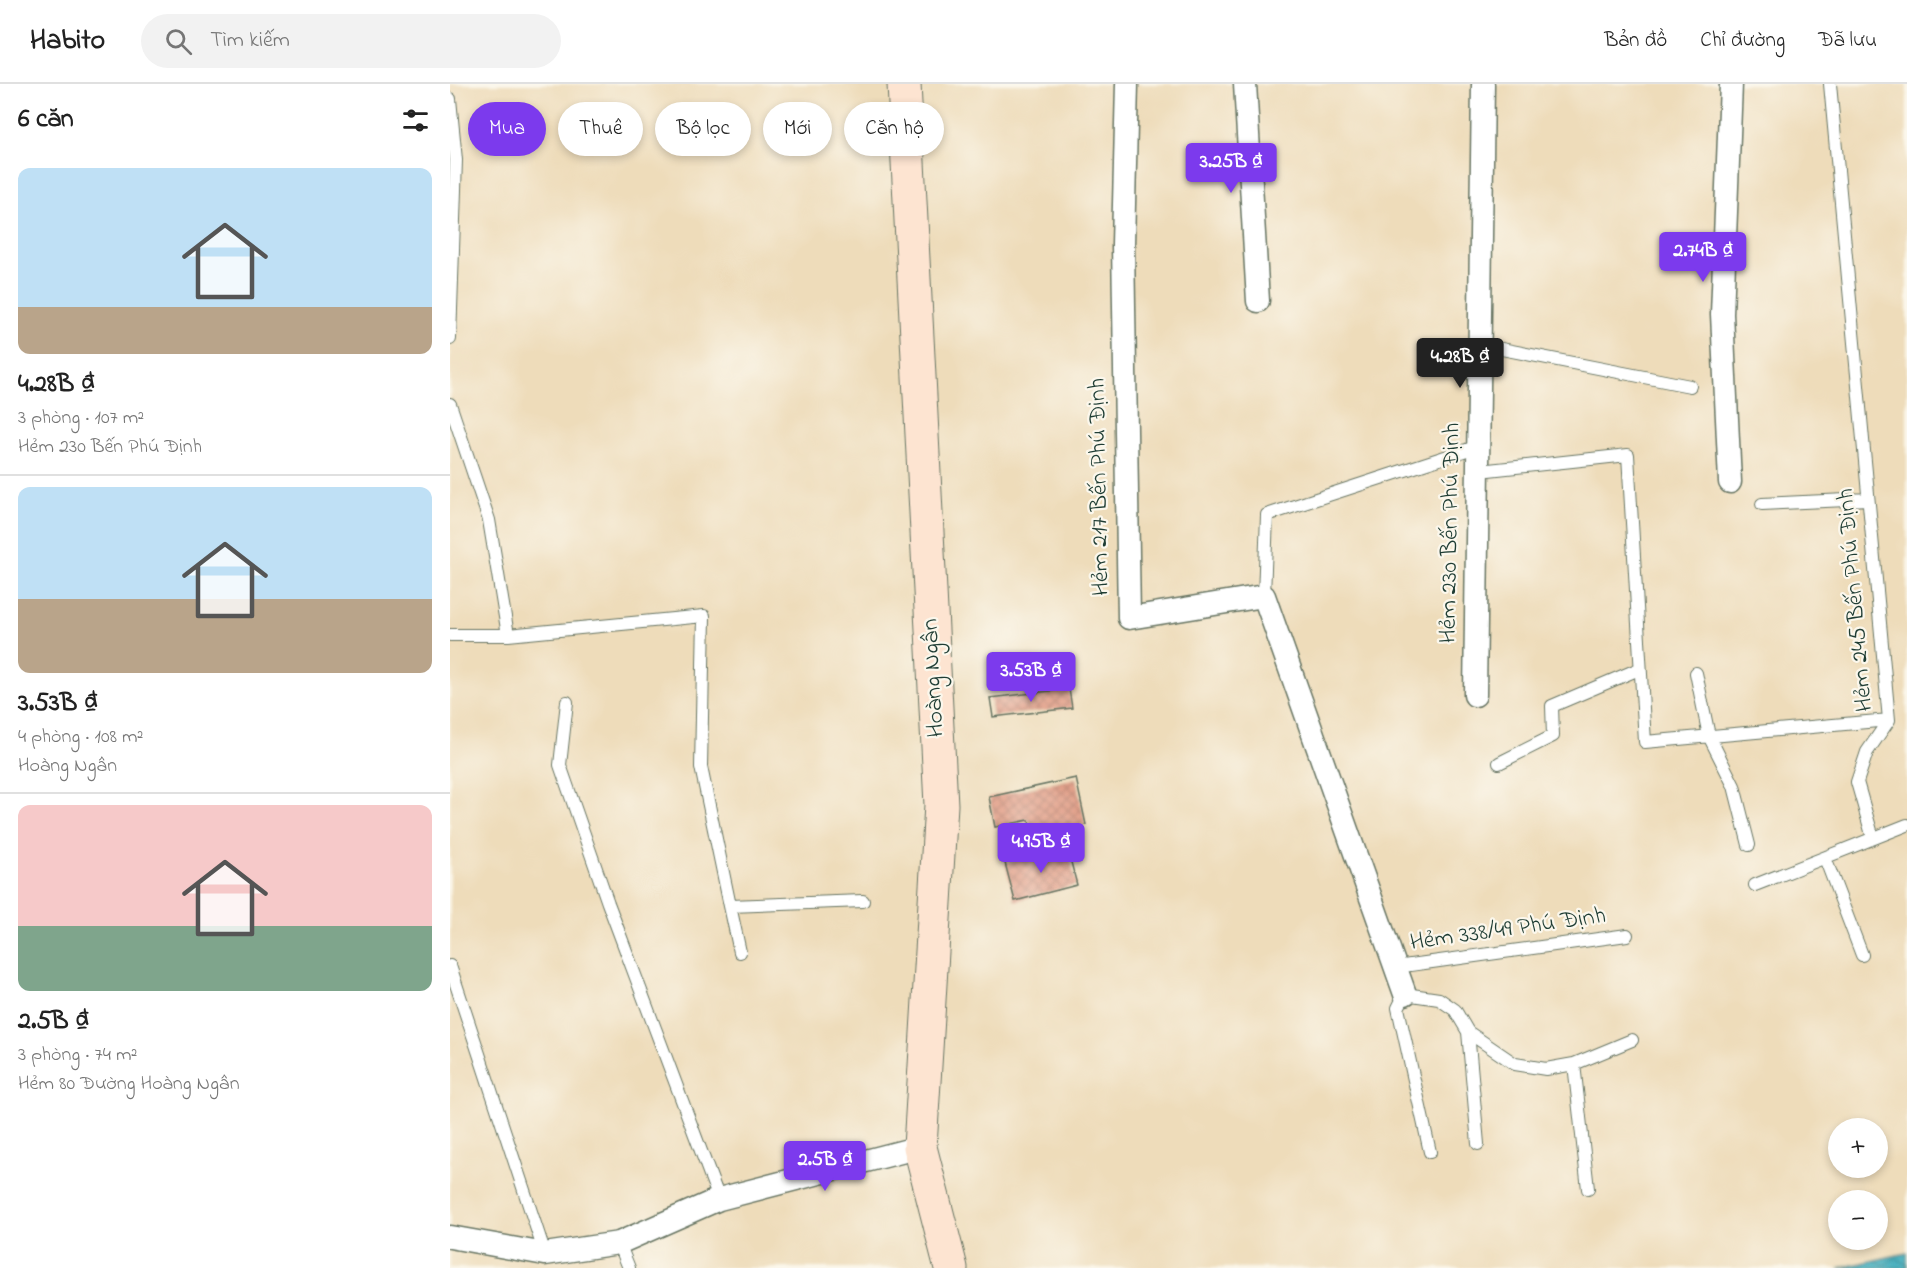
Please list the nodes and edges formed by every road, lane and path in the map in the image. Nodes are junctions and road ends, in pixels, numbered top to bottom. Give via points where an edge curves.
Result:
1 (904, 84) edge
2 (1127, 84) edge
3 (1245, 84) edge
4 (1483, 84) edge
5 (1731, 84) edge
6 (1830, 84) edge
7 (450, 99) edge
8 (1258, 301) dead end
9 (450, 339) edge
10 (1481, 345) junction
11 (1690, 386) dead end
12 (450, 404) edge
13 (1479, 446) junction
14 (1479, 471) junction
15 (1730, 482) dead end
16 (1868, 499) junction
17 (1762, 504) dead end
18 (1264, 596) junction
19 (450, 635) edge
20 (508, 635) junction
21 (1639, 669) junction
22 (1696, 673) dead end
23 (1475, 695) dead end
24 (567, 702) dead end
25 (1889, 720) junction
26 (1709, 736) junction
27 (1499, 763) dead end
28 (1907, 825) edge
29 (1873, 838) junction
30 (1749, 845) dead end
31 (1825, 858) junction
32 (1755, 885) dead end
33 (862, 901) dead end
34 (730, 906) junction
35 (1627, 935) dead end
36 (740, 952) dead end
37 (1862, 955) dead end
38 (450, 966) edge
39 (1396, 967) junction
40 (1405, 994) junction
41 (1468, 1032) junction
42 (1632, 1040) dead end
43 (1574, 1064) junction
44 (1478, 1144) dead end
45 (920, 1147) junction
46 (1430, 1152) dead end
47 (1588, 1189) dead end
48 (720, 1199) junction
49 (450, 1237) edge
50 (619, 1243) junction
51 (534, 1258) edge
52 (629, 1268) edge
53 (951, 1268) edge

1 - 45 street, Hoàng Ngân via 941,806
2 - 18 street, Hẻm 217 Bến Phú Định via 1123,244 1129,618
3 - 8 street
4 - 10 street, Hẻm 230 Bến Phú Định
5 - 15 street via 1722,314
6 - 16 lane, Hẻm 245 Bến Phú Định
7 - 9 lane via 456,160
10 - 11 lane
10 - 13 street, Hẻm 230 Bến Phú Định
12 - 20 lane via 489,520
13 - 14 street, Hẻm 230 Bến Phú Định
13 - 18 lane via 1267,515
14 - 21 lane, Hẻm 245 Bến Phú Định via 1628,455
14 - 23 street, Hẻm 230 Bến Phú Định
16 - 17 lane
16 - 25 lane, Hẻm 245 Bến Phú Định
18 - 39 street
19 - 20 lane
20 - 34 lane via 704,616 702,767
21 - 26 lane, Hẻm 245 Bến Phú Định via 1645,742
21 - 27 lane via 1552,706 1553,736
22 - 26 lane
24 - 48 lane via 560,765
25 - 26 lane, Hẻm 245 Bến Phú Định
25 - 29 lane via 1867,752 1857,782
26 - 30 lane via 1734,786
28 - 29 lane
29 - 31 lane
31 - 32 lane
31 - 37 lane
33 - 34 lane
34 - 36 lane
35 - 39 lane, Hẻm 338/49 Phú Định
38 - 51 lane
39 - 40 street
40 - 41 lane via 1439,999 1455,1010
40 - 46 lane via 1398,1008
41 - 43 lane via 1515,1064 1546,1069
41 - 44 lane
42 - 43 lane
43 - 47 lane
45 - 48 street
45 - 53 street, Hoàng Ngân
48 - 50 street
49 - 51 street
50 - 51 street
50 - 52 lane

